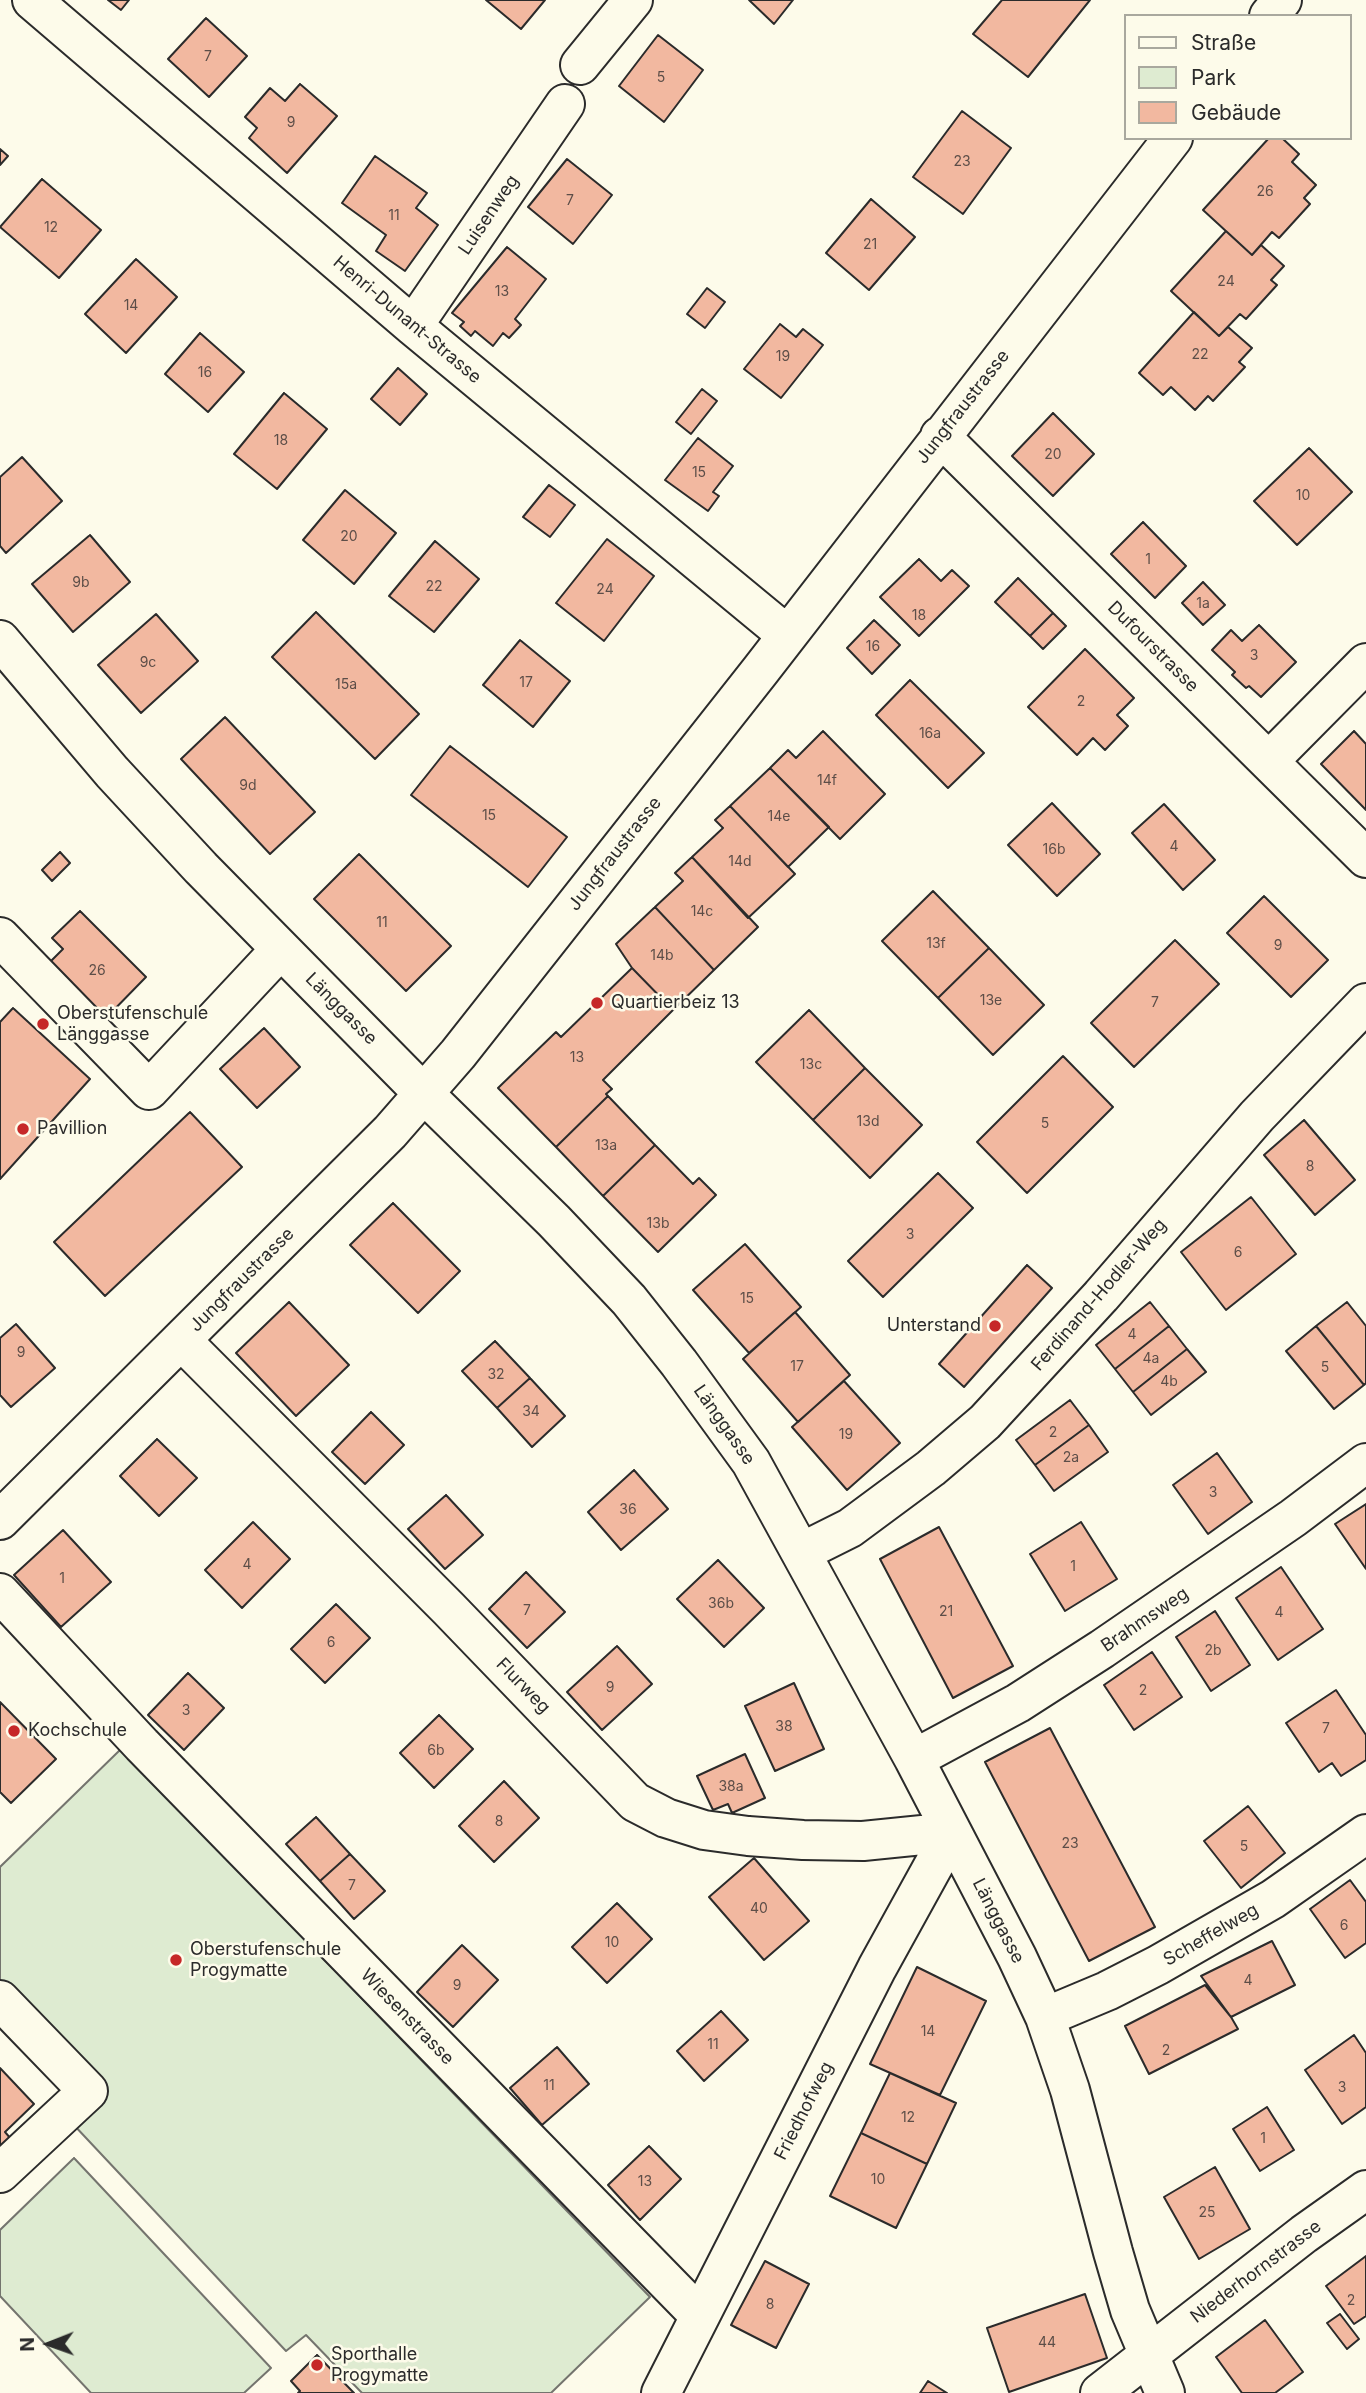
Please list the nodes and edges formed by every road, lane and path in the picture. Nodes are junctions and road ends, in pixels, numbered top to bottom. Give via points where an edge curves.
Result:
1 (32, 0) edge
2 (633, 0) edge
3 (1282, 0) edge
4 (1271, 14) edge
5 (580, 65) dead end
6 (565, 104) dead end
7 (1171, 140) edge
8 (413, 326) junction
9 (940, 436) junction
10 (787, 635) junction
11 (0, 640) edge
12 (1366, 663) edge
13 (1269, 761) junction
14 (1366, 858) edge
15 (0, 937) edge
16 (280, 950) junction
17 (1366, 1003) edge
18 (424, 1094) junction
19 (182, 1341) junction
20 (1366, 1463) edge
21 (0, 1520) edge
22 (802, 1552) junction
23 (0, 1593) edge
24 (914, 1759) junction
25 (952, 1832) junction
26 (1366, 1834) edge
27 (0, 2000) edge
28 (1045, 2017) junction
29 (0, 2173) edge
30 (1366, 2190) edge
31 (701, 2316) junction
32 (1148, 2356) junction
33 (661, 2393) edge
34 (1100, 2393) edge
35 (1165, 2393) edge

1 - 8 street, Henri-Dunant-Strasse
2 - 5 street
3 - 4 street
6 - 8 street, Luisenweg
7 - 9 street, Jungfraustrasse
8 - 10 street, Henri-Dunant-Strasse
9 - 10 street, Jungfraustrasse
9 - 13 street, Dufourstrasse
10 - 18 street, Jungfraustrasse
11 - 16 street, Länggasse via 111,772
12 - 13 street
13 - 14 street, Dufourstrasse
15 - 16 street via 149,1090
16 - 18 street, Länggasse
17 - 22 street, Ferdinand-Hodler-Weg via 1256,1116 985,1422 850,1528
18 - 19 street, Jungfraustrasse
18 - 22 street, Länggasse via 629,1300 751,1462
19 - 21 street, Jungfraustrasse
19 - 25 street, Flurweg via 635,1802 704,1830 748,1836 863,1840
20 - 24 street, Brahmsweg via 1102,1649 1018,1703
22 - 24 street, Länggasse
23 - 31 street, Wiesenstrasse via 142,1745
24 - 25 street, Länggasse
25 - 28 street, Länggasse
25 - 31 street, Friedhofweg via 877,1968
26 - 28 street, Scheffelweg via 1273,1899 1158,1965
27 - 29 street via 88,2091
28 - 32 street, Länggasse
30 - 32 street, Niederhornstrasse
31 - 33 street, Friedhofweg
32 - 34 street, Niederhornstrasse
32 - 35 street, Länggasse

